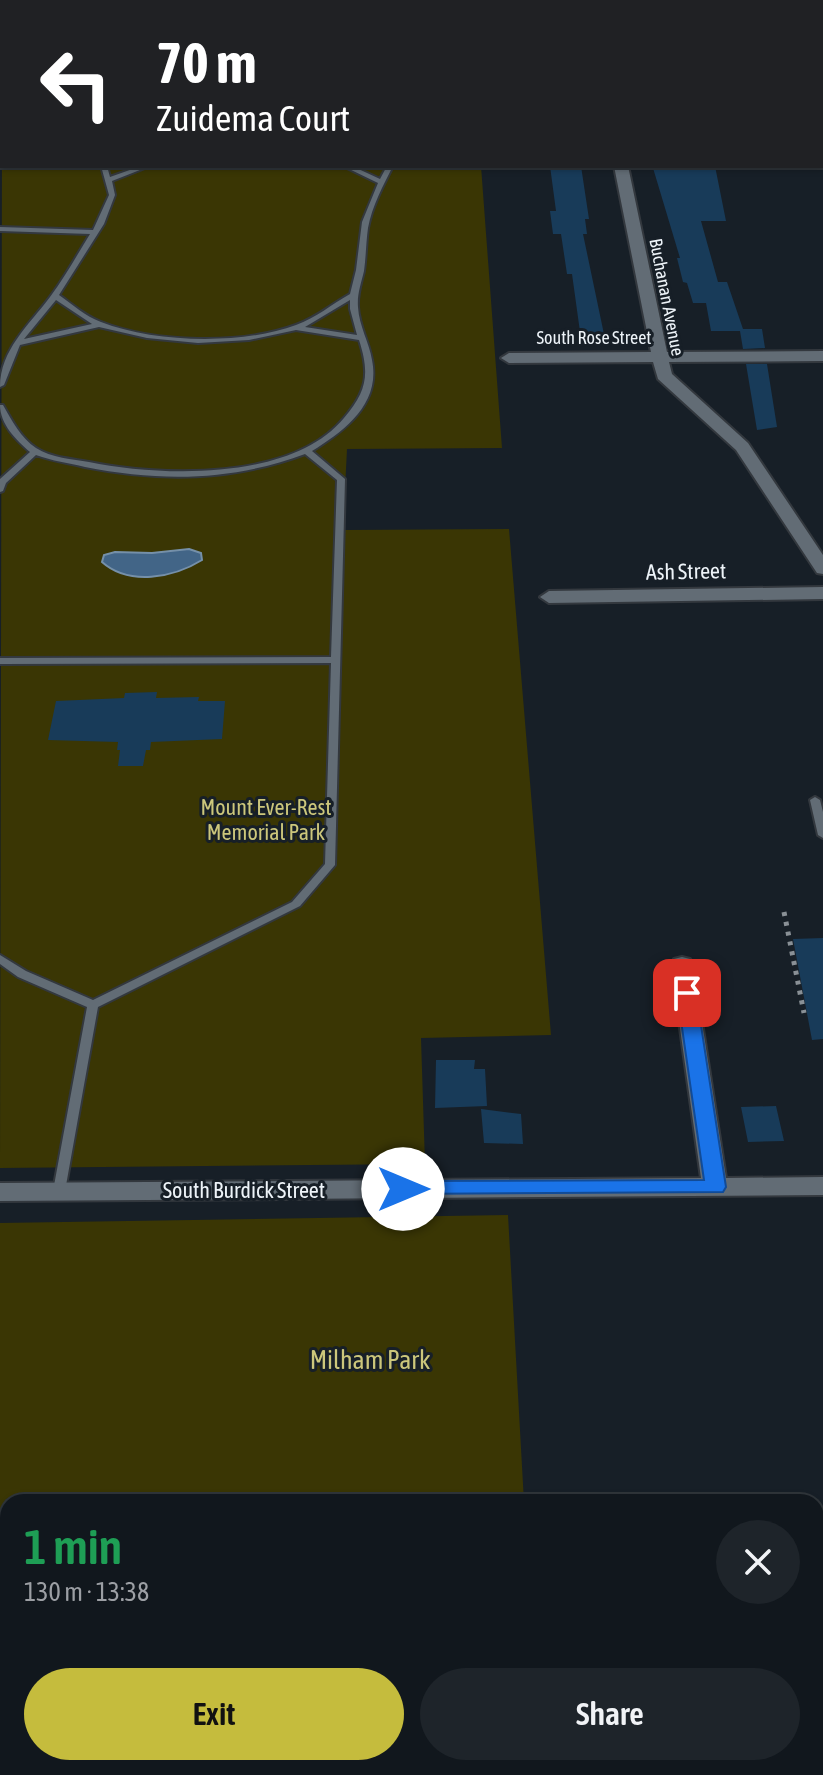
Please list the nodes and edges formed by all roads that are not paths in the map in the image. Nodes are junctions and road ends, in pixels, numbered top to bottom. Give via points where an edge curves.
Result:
1 (105, 168) edge
2 (141, 168) edge
3 (350, 168) edge
4 (389, 168) edge
5 (621, 168) edge
6 (108, 180) junction
7 (382, 182) junction
8 (0, 229) edge
9 (95, 232) junction
10 (354, 295) junction
11 (55, 296) junction
12 (98, 325) junction
13 (297, 328) junction
14 (361, 338) junction
15 (17, 343) junction
16 (823, 356) edge
17 (658, 357) junction
18 (509, 358) dead end
19 (0, 385) edge
20 (0, 407) edge
21 (35, 452) junction
22 (308, 452) junction
23 (0, 489) edge
24 (823, 569) edge
25 (823, 593) edge
26 (549, 597) dead end
27 (336, 660) junction
28 (0, 661) edge
29 (815, 800) dead end
30 (823, 835) edge
31 (0, 959) edge
32 (682, 964) dead end
33 (93, 1005) junction
34 (823, 1186) edge
35 (715, 1187) junction
36 (59, 1191) junction
37 (0, 1192) edge

1 - 6 lane
2 - 6 lane
3 - 7 lane
4 - 7 lane
5 - 17 street, Buchanan Avenue
6 - 9 lane via 112,195
7 - 10 lane via 366,221
8 - 9 lane
9 - 11 lane
10 - 13 lane
10 - 14 lane
11 - 12 lane
11 - 15 lane
12 - 13 lane via 185,340
12 - 15 lane
13 - 14 lane
14 - 22 lane via 370,360 370,389 342,431
15 - 19 lane
16 - 17 street, South Rose Street
17 - 18 street, South Rose Street
17 - 24 street, Buchanan Avenue via 664,376 742,447
20 - 21 lane
21 - 22 lane via 107,470 180,474 241,470
21 - 23 lane
22 - 27 lane via 341,479
25 - 26 street, Ash Street
27 - 28 lane
27 - 33 lane via 330,865 296,904
29 - 30 lane
31 - 33 lane
32 - 35 street
33 - 36 lane
34 - 35 street, South Burdick Street
35 - 36 street, South Burdick Street
36 - 37 street, South Burdick Street

